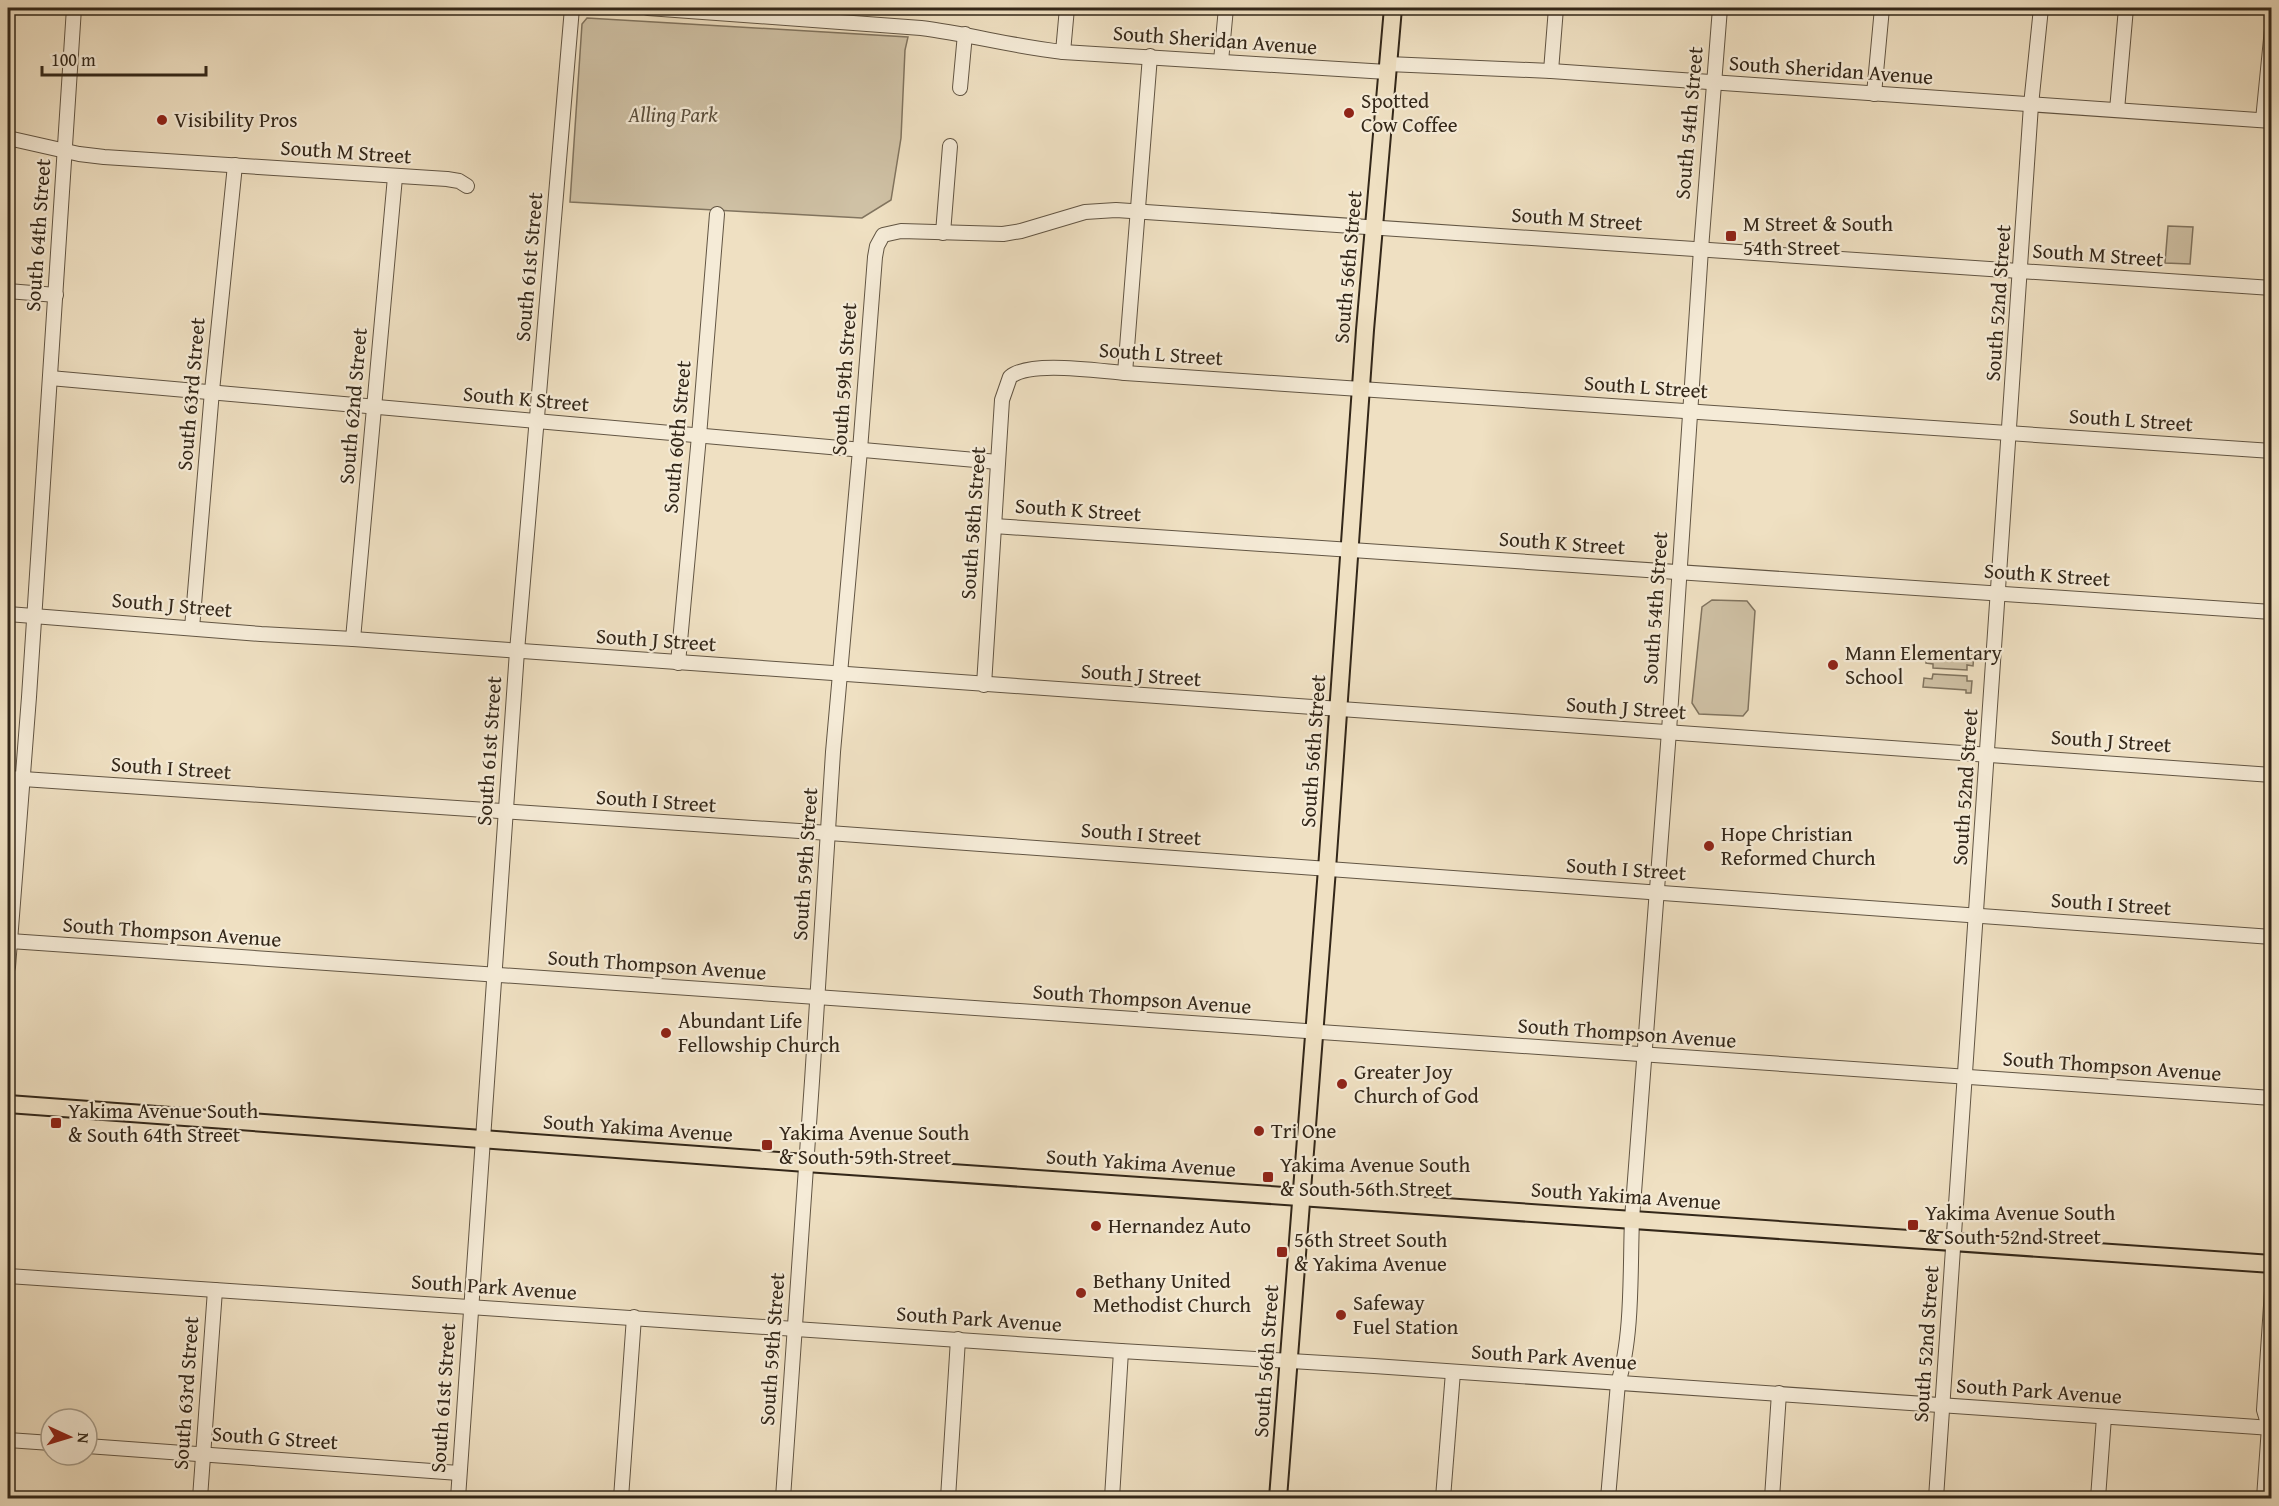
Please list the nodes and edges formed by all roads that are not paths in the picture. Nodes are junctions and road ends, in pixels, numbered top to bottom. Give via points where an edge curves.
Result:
1 (74, 8) edge
2 (572, 8) edge
3 (648, 8) edge
4 (1067, 8) edge
5 (1226, 8) edge
6 (1393, 8) edge
7 (1556, 8) edge
8 (1720, 8) edge
9 (1882, 8) edge
10 (2040, 8) edge
11 (2126, 8) edge
12 (2271, 29) edge
13 (965, 34) junction
14 (1063, 52) junction
15 (1150, 56) junction
16 (1221, 61) junction
17 (1387, 68) junction
18 (1551, 71) junction
19 (1713, 83) junction
20 (960, 88) dead end
21 (1874, 94) junction
22 (2031, 105) junction
23 (2117, 110) junction
24 (2267, 121) edge
25 (8, 138) edge
26 (950, 146) dead end
27 (65, 151) junction
28 (235, 165) junction
29 (395, 177) junction
30 (467, 186) dead end
31 (1137, 210) junction
32 (717, 214) dead end
33 (1374, 227) junction
34 (943, 233) junction
35 (883, 235) joint
36 (1701, 249) junction
37 (2021, 271) junction
38 (2271, 288) edge
39 (8, 291) edge
40 (56, 295) junction
41 (1018, 371) joint
42 (1125, 373) junction
43 (50, 378) junction
44 (1361, 389) junction
45 (212, 391) junction
46 (374, 406) junction
47 (1690, 411) junction
48 (537, 421) junction
49 (2010, 433) junction
50 (699, 435) junction
51 (860, 450) junction
52 (2271, 451) edge
53 (998, 462) junction
54 (994, 526) junction
55 (1349, 549) junction
56 (1679, 571) junction
57 (1999, 594) junction
58 (2271, 612) edge
59 (8, 614) edge
60 (34, 616) junction
61 (192, 628) junction
62 (353, 639) junction
63 (517, 651) junction
64 (678, 663) junction
65 (840, 673) junction
66 (984, 685) junction
67 (1338, 710) junction
68 (1669, 731) junction
69 (1988, 754) junction
70 (2271, 775) edge
71 (8, 778) edge
72 (23, 779) junction
73 (506, 812) junction
74 (829, 833) junction
75 (1327, 868) junction
76 (1656, 892) junction
77 (1977, 915) junction
78 (2271, 937) edge
79 (10, 941) junction
80 (8, 968) edge
81 (495, 976) junction
82 (818, 996) junction
83 (1314, 1032) junction
84 (1644, 1055) junction
85 (1965, 1077) junction
86 (2271, 1098) edge
87 (8, 1104) edge
88 (484, 1139) junction
89 (806, 1163) junction
90 (1301, 1196) junction
91 (1632, 1219) junction
92 (1953, 1242) junction
93 (2271, 1264) edge
94 (8, 1276) edge
95 (215, 1290) junction
96 (2271, 1291) edge
97 (471, 1307) junction
98 (634, 1317) junction
99 (794, 1328) junction
100 (958, 1339) junction
101 (1121, 1351) junction
102 (1288, 1361) junction
103 (1453, 1372) junction
104 (1618, 1383) junction
105 (1779, 1394) junction
106 (1943, 1405) junction
107 (2104, 1417) junction
108 (2270, 1427) edge
109 (8, 1440) edge
110 (39, 1442) edge
111 (99, 1447) edge
112 (202, 1454) junction
113 (459, 1473) junction
114 (200, 1498) edge
115 (458, 1498) edge
116 (621, 1498) edge
117 (783, 1498) edge
118 (948, 1498) edge
119 (1112, 1498) edge
120 (1278, 1498) edge
121 (1443, 1498) edge
122 (1608, 1498) edge
123 (1772, 1498) edge
124 (1936, 1498) edge
125 (2098, 1498) edge
126 (2264, 1498) edge

1 - 27 street, South 64th Street
2 - 48 street, South 61st Street
3 - 13 street, South Sheridan Avenue
4 - 14 street
5 - 16 street
6 - 17 main road, South 56th Street
7 - 18 street
8 - 19 street, South 54th Street
9 - 21 street
10 - 22 street, South 52nd Street
11 - 23 street
12 - 24 street
13 - 14 street, South Sheridan Avenue via 1012,46
13 - 20 street
14 - 15 street, South Sheridan Avenue
15 - 16 street, South Sheridan Avenue
15 - 31 street
16 - 17 street, South Sheridan Avenue
17 - 18 street, South Sheridan Avenue
17 - 33 main road, South 56th Street
18 - 19 street, South Sheridan Avenue
19 - 21 street, South Sheridan Avenue
19 - 36 street, South 54th Street
21 - 22 street, South Sheridan Avenue
22 - 23 street, South Sheridan Avenue
22 - 37 street, South 52nd Street
23 - 24 street, South Sheridan Avenue
25 - 27 street, South M Street
26 - 34 street
27 - 28 street, South M Street
27 - 40 street, South 64th Street
28 - 29 street, South M Street
28 - 45 street, South 63rd Street
29 - 30 street, South M Street via 447,179
29 - 46 street, South 62nd Street
31 - 33 street, South M Street
31 - 34 street, South M Street via 1085,212 1003,234
31 - 42 street
32 - 50 street, South 60th Street
33 - 36 street, South M Street
33 - 44 main road, South 56th Street
34 - 35 street, South M Street via 901,231
35 - 51 street, South 59th Street via 875,257
36 - 37 street, South M Street
36 - 47 street, South 54th Street
37 - 38 street, South M Street
37 - 49 street, South 52nd Street
39 - 40 street
40 - 43 street, South 64th Street
41 - 42 street, South L Street via 1038,368
41 - 53 street, South 58th Street via 1010,377 1004,392
42 - 44 street, South L Street
43 - 45 street, South K Street
43 - 60 street, South 64th Street
44 - 47 street, South L Street
44 - 55 main road, South 56th Street
45 - 46 street, South K Street
45 - 61 street, South 63rd Street
46 - 48 street, South K Street
46 - 62 street, South 62nd Street
47 - 49 street, South L Street
47 - 56 street, South 54th Street
48 - 50 street, South K Street
48 - 63 street, South 61st Street
49 - 52 street, South L Street
49 - 57 street, South 52nd Street
50 - 51 street, South K Street
50 - 64 street, South 60th Street
51 - 53 street, South K Street
51 - 65 street, South 59th Street
53 - 54 street, South 58th Street
54 - 55 street, South K Street
54 - 66 street, South 58th Street
55 - 56 street, South K Street
55 - 67 main road, South 56th Street
56 - 57 street, South K Street
56 - 68 street, South 54th Street
57 - 58 street, South K Street
57 - 69 street, South 52nd Street
59 - 60 street, South J Street
60 - 61 street, South J Street
60 - 72 street, South 64th Street
61 - 62 street, South J Street
62 - 63 street, South J Street
63 - 64 street, South J Street
63 - 73 street, South 61st Street
64 - 65 street, South J Street
65 - 66 street, South J Street
65 - 74 street, South 59th Street
66 - 67 street, South J Street
67 - 68 street, South J Street
67 - 75 main road, South 56th Street
68 - 69 street, South J Street
68 - 76 street, South 54th Street
69 - 70 street, South J Street
69 - 77 street, South 52nd Street
71 - 72 street, South I Street
72 - 73 street, South I Street
72 - 79 street, South 64th Street
73 - 74 street, South I Street
73 - 81 street, South 61st Street
74 - 75 street, South I Street
74 - 82 street, South 59th Street
75 - 76 street, South I Street
75 - 83 main road, South 56th Street
76 - 77 street, South I Street
76 - 84 street, South 54th Street
77 - 78 street, South I Street
77 - 85 street, South 52nd Street
79 - 80 street, South 64th Street
79 - 81 street, South Thompson Avenue
81 - 82 street, South Thompson Avenue
81 - 88 street, South 61st Street
82 - 83 street, South Thompson Avenue
82 - 89 street, South 59th Street
83 - 84 street, South Thompson Avenue
83 - 90 main road, South 56th Street
84 - 85 street, South Thompson Avenue
84 - 91 street, South 54th Street
85 - 86 street, South Thompson Avenue
85 - 92 street, South 52nd Street
87 - 88 main road, South Yakima Avenue
88 - 89 main road, South Yakima Avenue
88 - 97 street, South 61st Street
89 - 90 main road, South Yakima Avenue
89 - 99 street, South 59th Street
90 - 91 main road, South Yakima Avenue
90 - 102 main road, South 56th Street
91 - 92 main road, South Yakima Avenue
91 - 104 street, South 54th Street via 1629,1300
92 - 93 main road, South Yakima Avenue
92 - 106 street, South 52nd Street
94 - 95 street, South Park Avenue
95 - 97 street, South Park Avenue
95 - 112 street, South 63rd Street
96 - 108 street via 2264,1410
97 - 98 street, South Park Avenue
97 - 113 street, South 61st Street
98 - 99 street, South Park Avenue
98 - 116 street
99 - 100 street, South Park Avenue
99 - 117 street, South 59th Street
100 - 101 street, South Park Avenue
100 - 118 street
101 - 102 street, South Park Avenue
101 - 119 street
102 - 103 street, South Park Avenue
102 - 120 main road, South 56th Street
103 - 104 street, South Park Avenue
103 - 121 street
104 - 105 street, South Park Avenue
104 - 122 street, South 54th Street
105 - 106 street, South Park Avenue
105 - 123 street
106 - 107 street, South Park Avenue
106 - 124 street, South 52nd Street
107 - 108 street, South Park Avenue
107 - 125 street
108 - 126 street
109 - 110 street
111 - 112 street, South G Street
112 - 113 street, South G Street
112 - 114 street, South 63rd Street
113 - 115 street, South 61st Street

